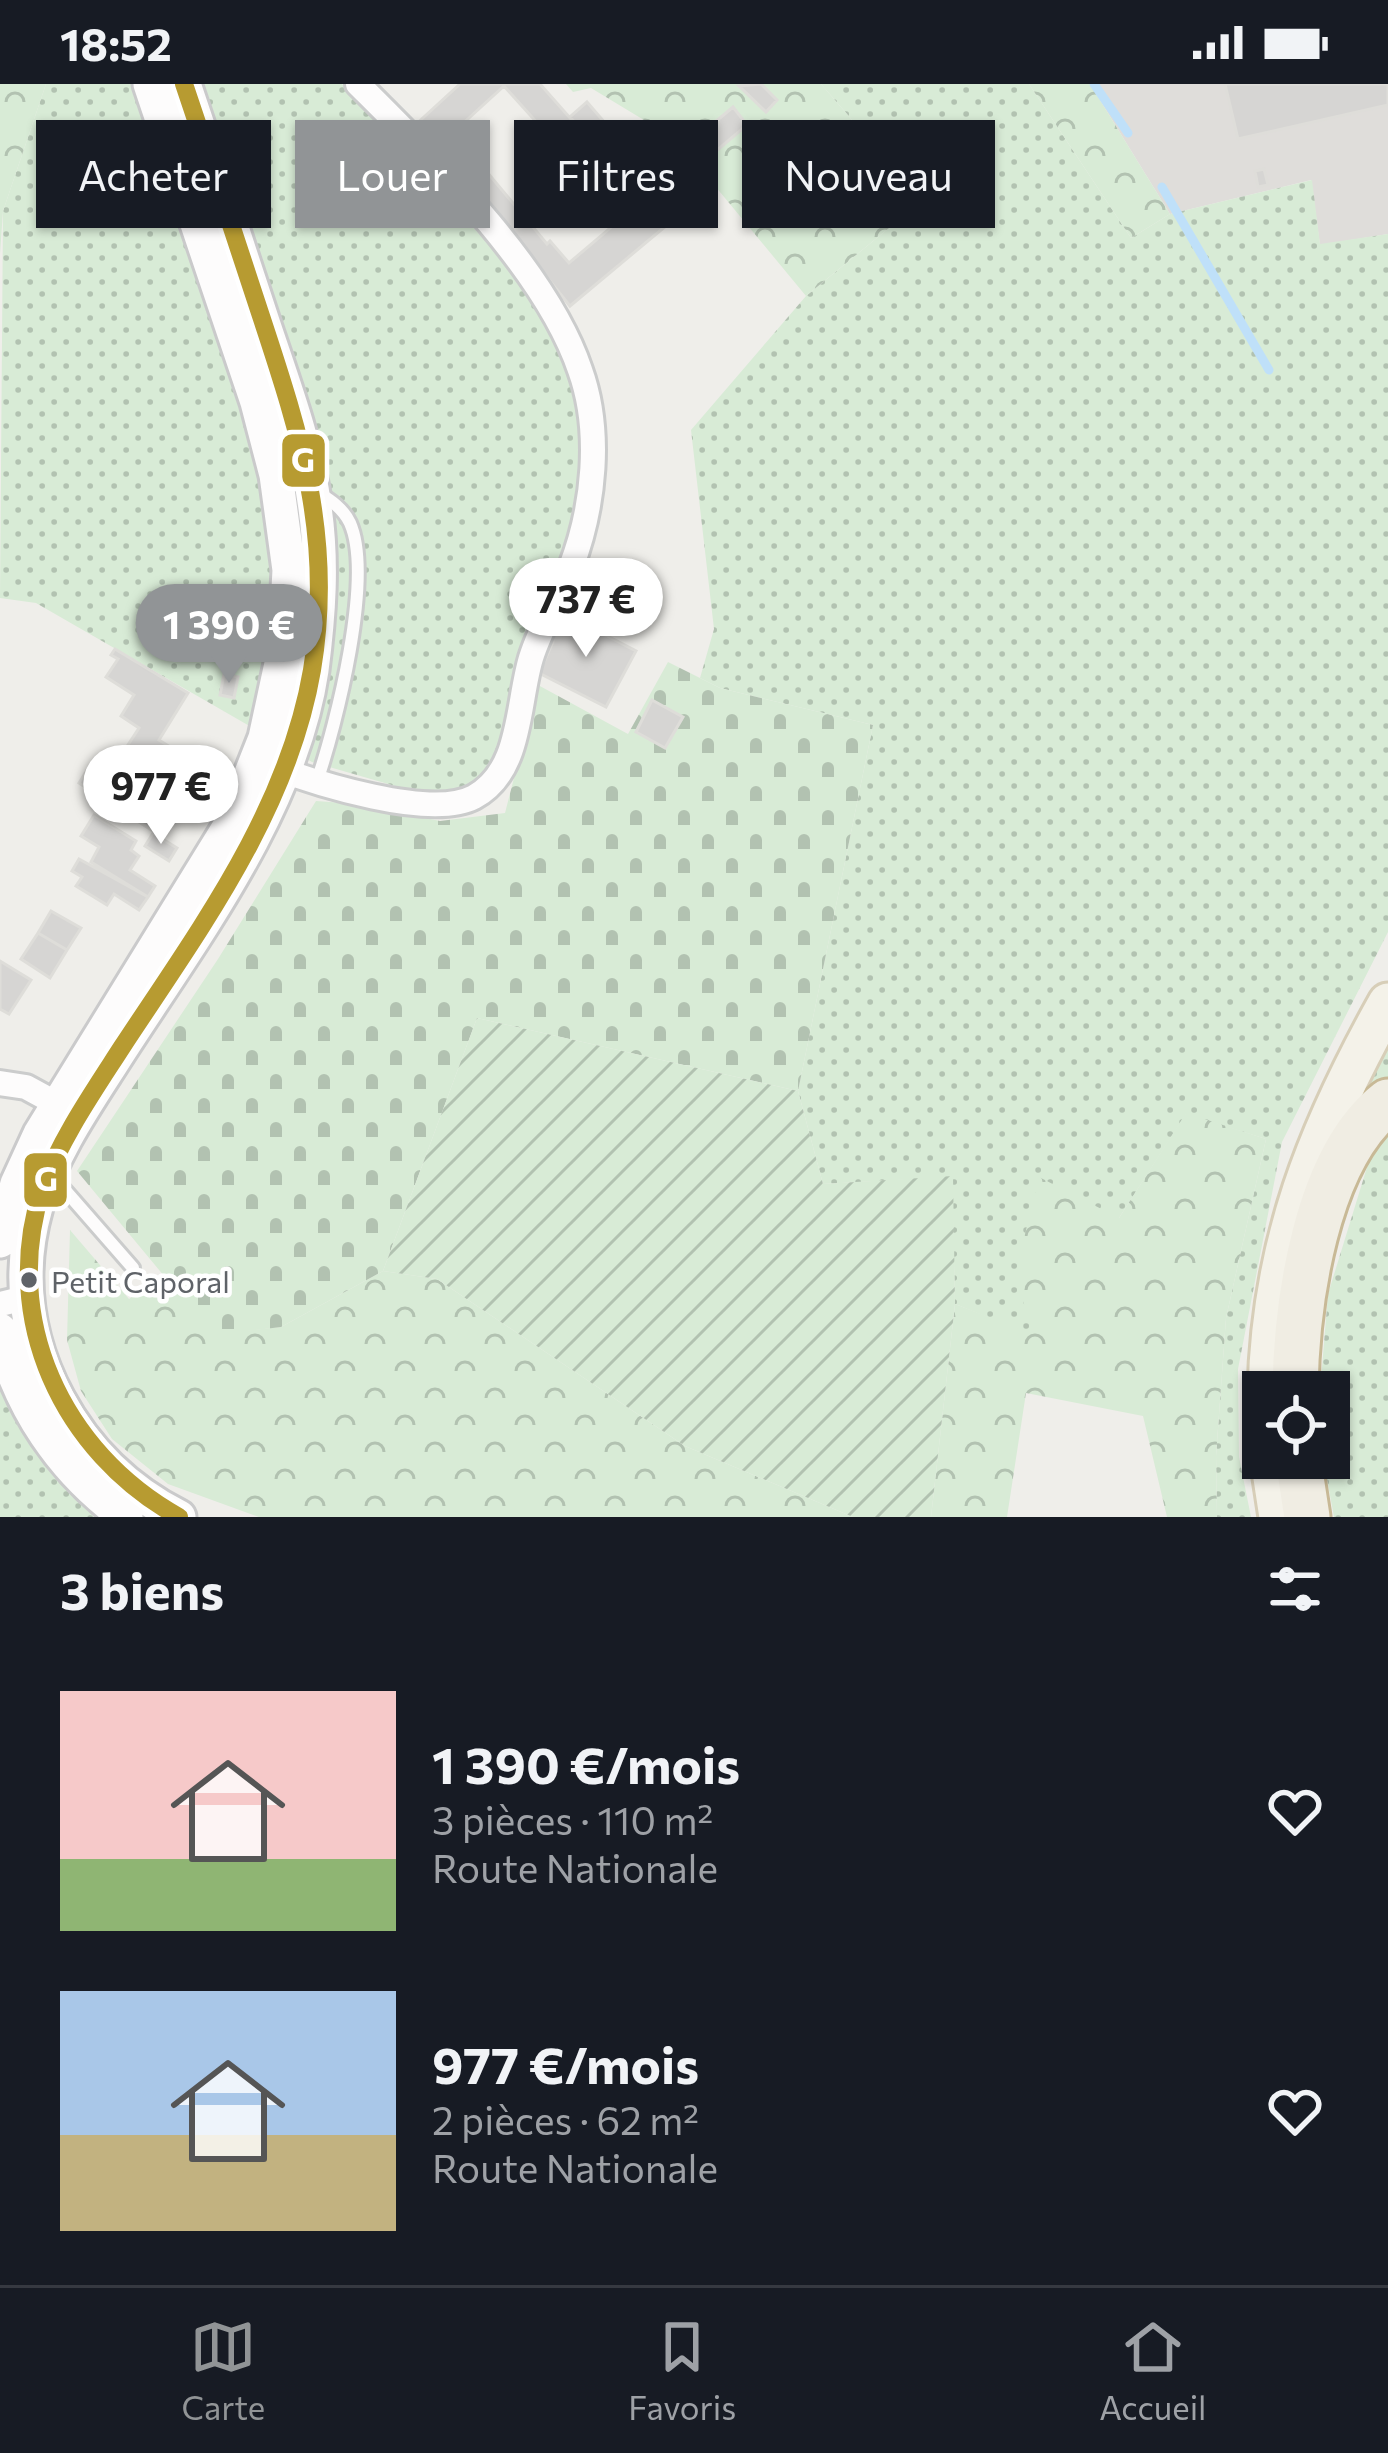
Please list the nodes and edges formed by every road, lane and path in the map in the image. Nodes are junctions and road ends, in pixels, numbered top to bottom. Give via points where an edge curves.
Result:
1 (150, 84) edge
2 (184, 84) edge
3 (358, 84) edge
4 (313, 489) junction
5 (270, 766) junction
6 (317, 781) junction
7 (1388, 1003) edge
8 (0, 1083) edge
9 (1388, 1102) edge
10 (69, 1110) junction
11 (49, 1172) junction
12 (0, 1241) edge
13 (133, 1268) dead end
14 (13, 1301) edge
15 (8, 1334) edge
16 (1270, 1371) edge
17 (1297, 1371) edge
18 (1273, 1479) edge
19 (1301, 1479) edge
20 (126, 1517) edge
21 (179, 1517) edge
22 (1279, 1517) edge
23 (1306, 1517) edge

1 - 5 main road via 282,499 289,570
2 - 4 main road
3 - 6 street via 481,217 555,313 586,391 591,470 578,547 534,650 512,745 494,781 475,797 439,806
4 - 5 main road via 317,626 305,703
4 - 6 lane via 344,513 358,566 341,702
5 - 6 street
5 - 10 main road via 238,862
7 - 16 main road via 1344,1081 1297,1200 1276,1292
8 - 10 street
9 - 17 highway via 1348,1148 1323,1214
10 - 11 main road
10 - 12 main road via 21,1174
11 - 13 lane
11 - 14 main road
14 - 15 main road
15 - 20 main road via 22,1390 46,1436
15 - 21 main road via 88,1447 122,1481
18 - 22 main road
19 - 23 highway

